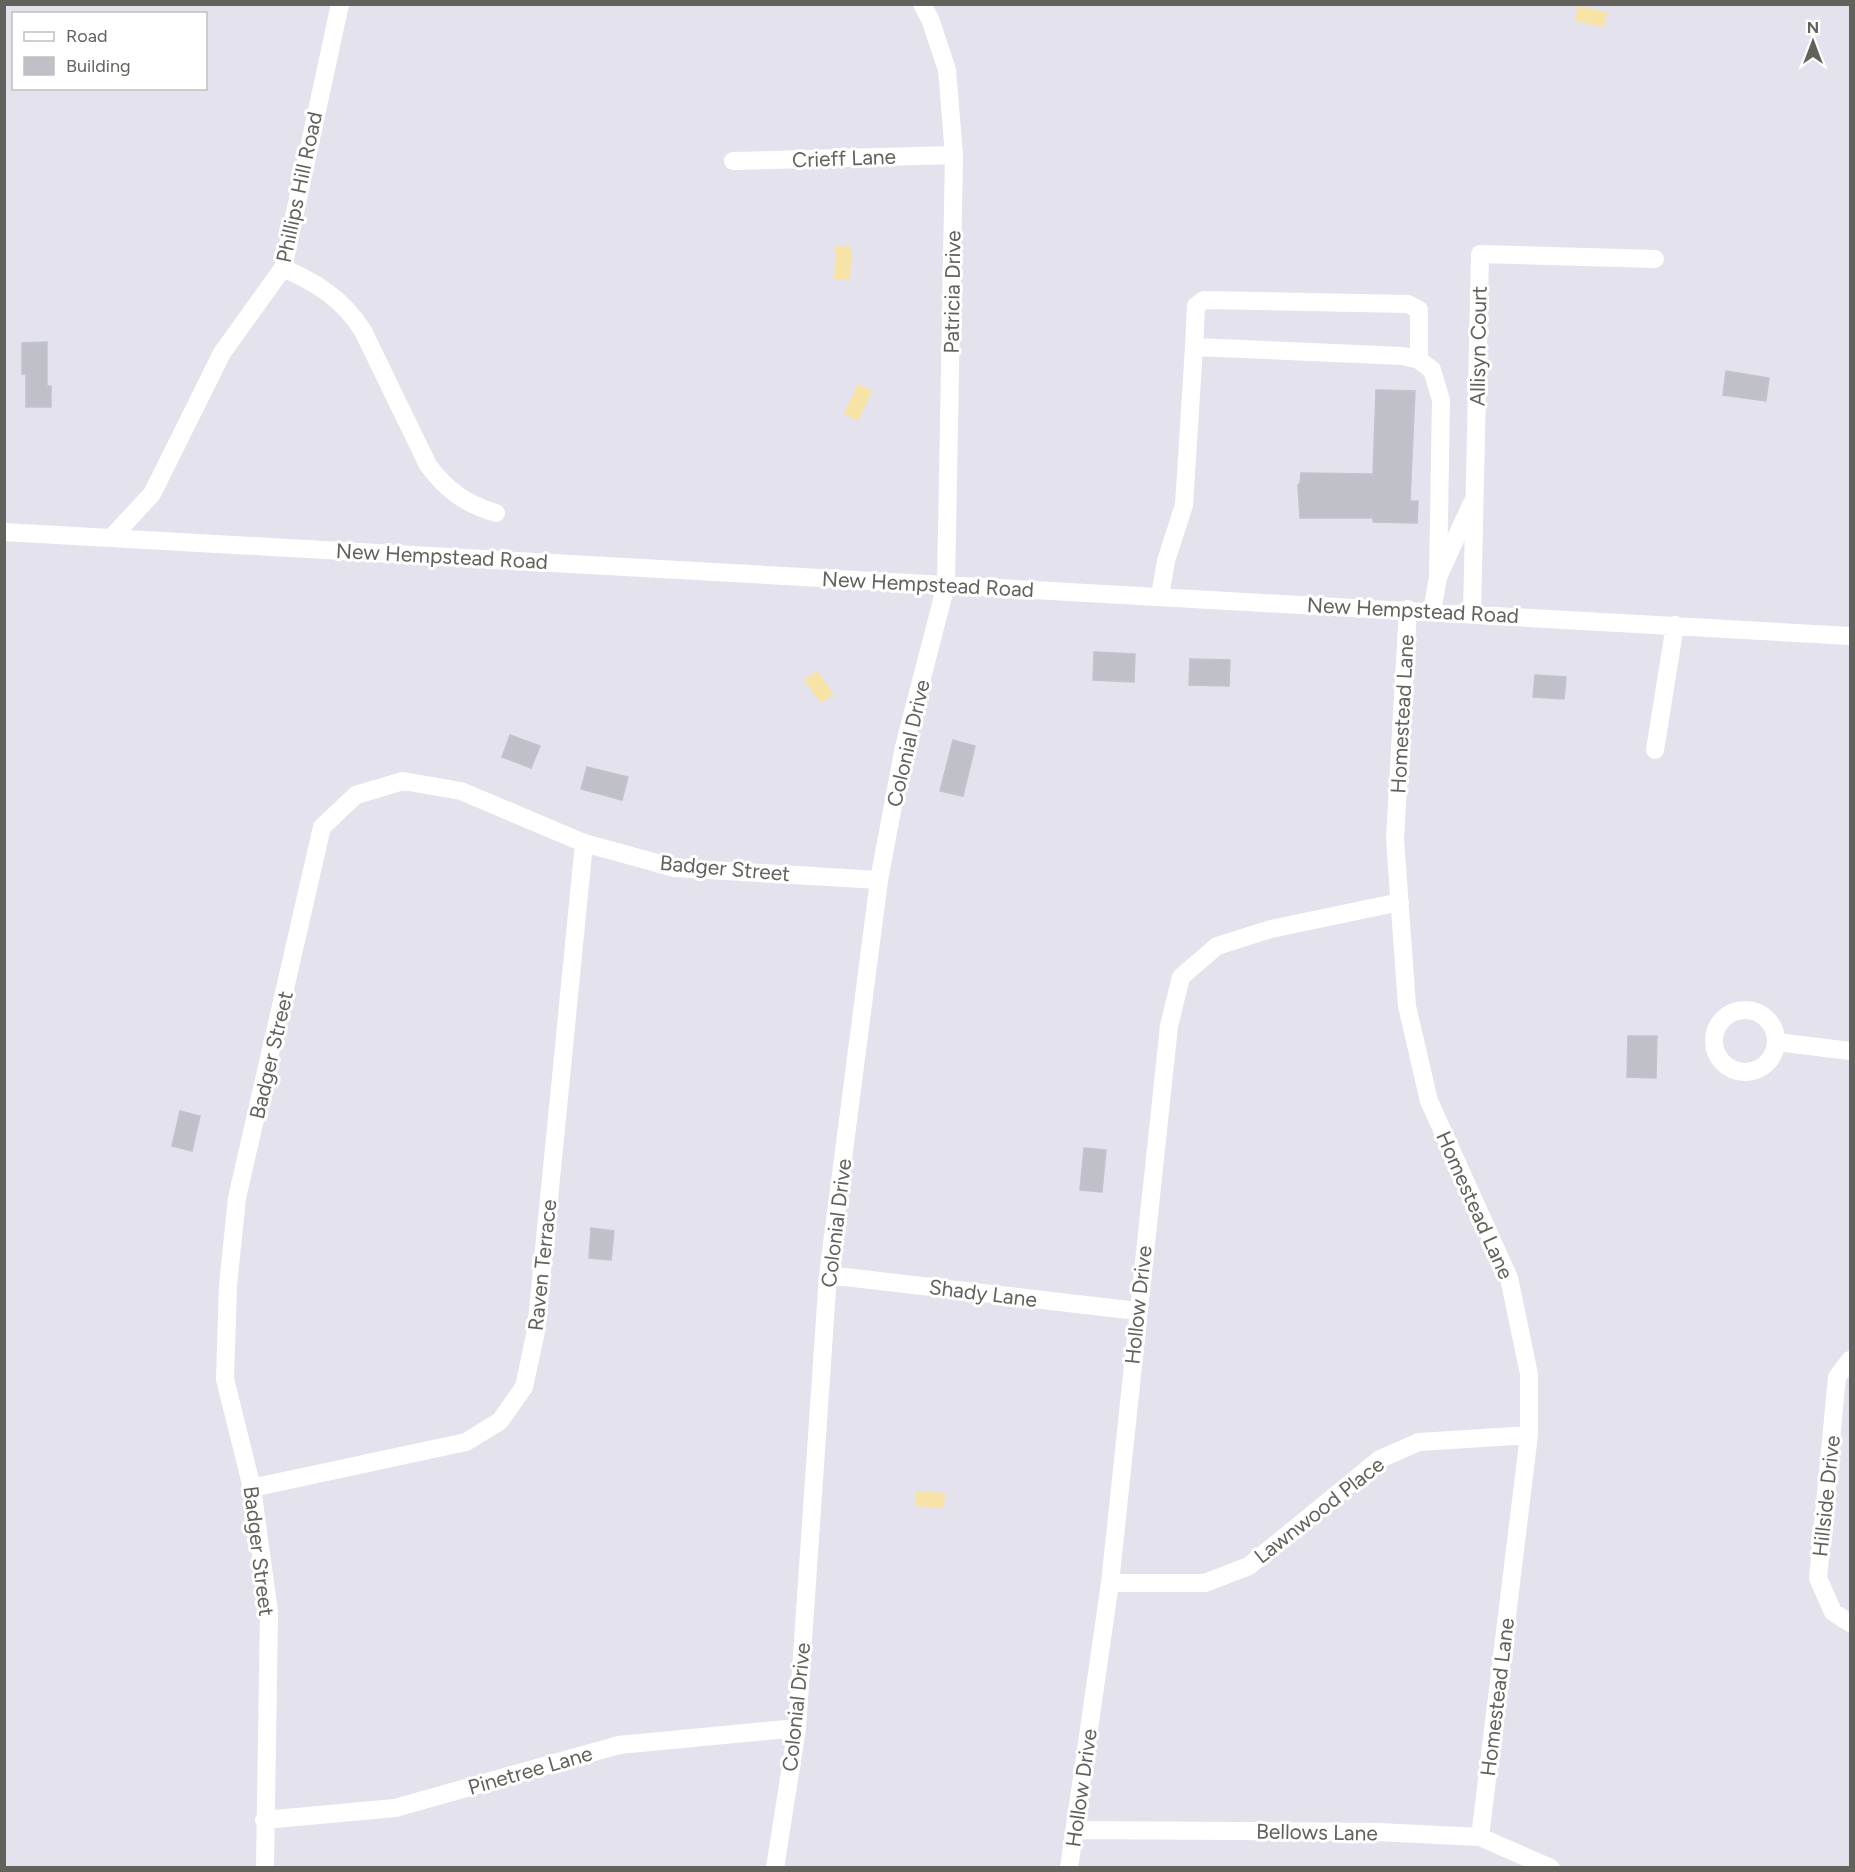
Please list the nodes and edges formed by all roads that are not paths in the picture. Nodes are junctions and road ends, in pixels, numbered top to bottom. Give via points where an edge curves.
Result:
1 (340, 4) edge
2 (922, 4) edge
3 (954, 154) junction
4 (733, 161) dead end
5 (1655, 259) dead end
6 (283, 268) junction
7 (1194, 347) junction
8 (1419, 360) junction
9 (1476, 496) junction
10 (496, 513) dead end
11 (4, 532) edge
12 (112, 537) junction
13 (1438, 577) junction
14 (946, 585) junction
15 (1160, 596) junction
16 (1408, 609) junction
17 (1432, 612) junction
18 (1472, 614) junction
19 (1675, 625) junction
20 (1851, 636) edge
21 (1655, 750) dead end
22 (584, 843) junction
23 (879, 880) junction
24 (1400, 902) junction
25 (1777, 1042) dead end
26 (1851, 1051) edge
27 (828, 1275) junction
28 (1137, 1311) junction
29 (1851, 1360) edge
30 (1529, 1435) junction
31 (252, 1488) junction
32 (1110, 1583) junction
33 (1851, 1623) edge
34 (797, 1728) junction
35 (264, 1820) junction
36 (1076, 1830) junction
37 (1480, 1837) junction
38 (265, 1868) edge
39 (775, 1868) edge
40 (1069, 1868) edge
41 (1551, 1868) edge

1 - 6 street, Phillips Hill Road
2 - 3 street, Patricia Drive via 947,70
3 - 4 street, Crieff Lane
3 - 14 street, Patricia Drive
5 - 9 street, Allisyn Court via 1480,254
6 - 10 street via 334,295 352,313 438,480 462,500
6 - 12 street, Phillips Hill Road via 222,353 152,494
7 - 8 street via 1403,356
7 - 8 street via 1196,306 1204,300 1408,304 1419,310
7 - 15 street via 1184,505 1166,561
8 - 13 street via 1431,370 1442,400
9 - 13 street
9 - 18 street, Allisyn Court
11 - 12 street, New Hempstead Road
12 - 14 street, New Hempstead Road
13 - 17 street
14 - 15 street, New Hempstead Road
14 - 23 street, Colonial Drive via 904,747
15 - 16 street, New Hempstead Road
16 - 17 street, New Hempstead Road
16 - 24 street, Homestead Lane via 1395,839
17 - 18 street, New Hempstead Road
18 - 19 street, New Hempstead Road
19 - 20 street, New Hempstead Road
19 - 21 street
22 - 23 street, Badger Street via 675,868
22 - 31 street, Raven Terrace via 536,1331 524,1387 500,1421 466,1442
22 - 31 street, Badger Street via 461,791 403,781 356,795 322,827 237,1198 228,1285 225,1379
23 - 27 street, Colonial Drive
24 - 28 street, Hollow Drive via 1271,928 1217,946 1181,977 1169,1026
24 - 30 street, Homestead Lane via 1407,1006 1429,1101 1509,1278 1529,1374
25 - 26 street
27 - 28 street, Shady Lane
27 - 34 street, Colonial Drive
28 - 32 street, Hollow Drive
29 - 33 street, Hillside Drive via 1838,1377 1818,1578 1833,1612
30 - 32 street, Lawnwood Place via 1419,1442 1380,1459 1249,1566 1205,1583
30 - 37 street, Homestead Lane
31 - 35 street, Badger Street via 269,1612
32 - 36 street, Hollow Drive
34 - 35 street, Pinetree Lane via 619,1745 395,1808
34 - 39 street, Colonial Drive
35 - 38 street, Badger Street
36 - 37 street, Bellows Lane via 1378,1832
36 - 40 street, Hollow Drive
37 - 41 street, Bellows Lane

